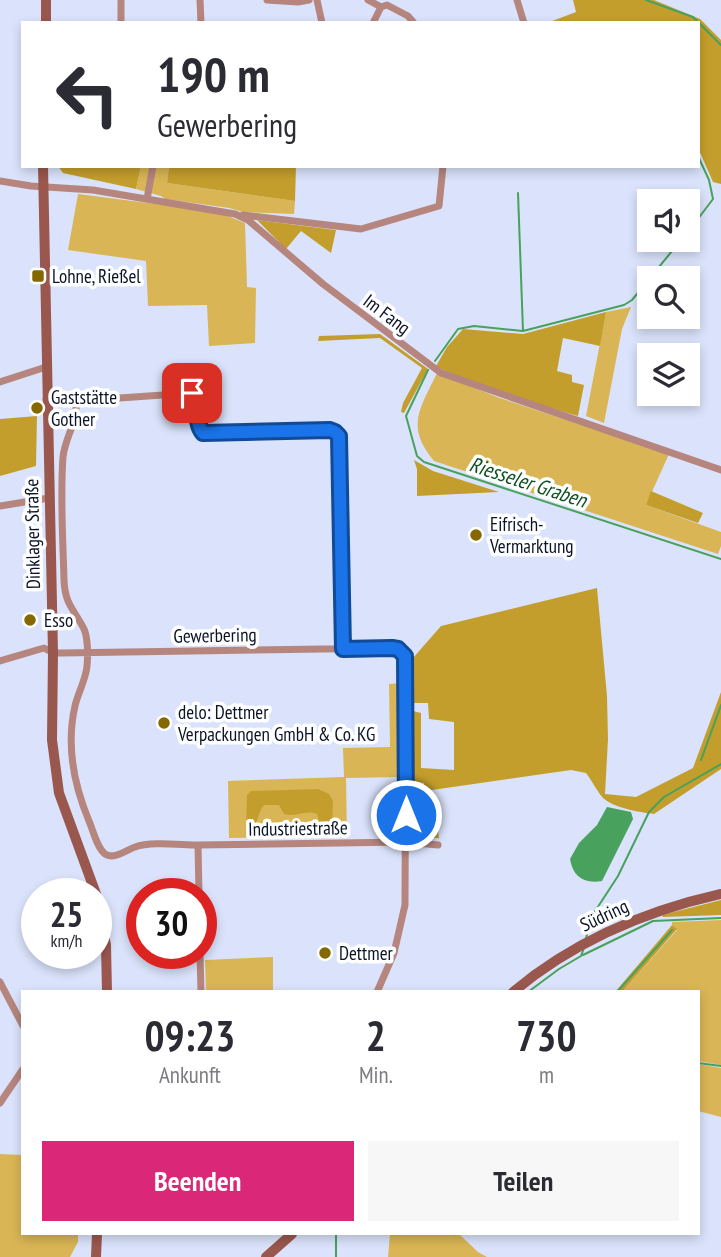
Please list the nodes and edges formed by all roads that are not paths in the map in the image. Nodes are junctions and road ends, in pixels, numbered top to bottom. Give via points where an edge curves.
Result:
1 (46, 0) edge
2 (121, 0) edge
3 (200, 0) edge
4 (267, 0) edge
5 (309, 0) edge
6 (317, 0) edge
7 (368, 0) edge
8 (517, 0) edge
9 (381, 7) junction
10 (46, 21) edge
11 (121, 21) edge
12 (201, 21) edge
13 (322, 21) edge
14 (374, 21) edge
15 (412, 21) edge
16 (523, 21) edge
17 (43, 168) edge
18 (153, 168) edge
19 (443, 168) edge
20 (0, 181) edge
21 (43, 187) junction
22 (147, 198) junction
23 (235, 214) junction
24 (46, 367) junction
25 (0, 382) edge
26 (46, 399) junction
27 (76, 401) junction
28 (721, 470) edge
29 (49, 498) junction
30 (0, 506) edge
31 (343, 649) junction
32 (53, 653) junction
33 (87, 653) junction
34 (0, 661) edge
35 (406, 842) junction
36 (198, 845) junction
37 (439, 845) dead end
38 (90, 878) edge
39 (199, 878) edge
40 (721, 894) edge
41 (107, 969) edge
42 (200, 969) edge
43 (0, 982) edge
44 (107, 990) edge
45 (201, 990) edge
46 (378, 990) edge
47 (516, 990) edge
48 (21, 1023) edge
49 (21, 1072) edge
50 (0, 1103) edge
51 (97, 1235) edge
52 (291, 1235) edge
53 (96, 1257) edge
54 (267, 1257) edge

1 - 10 main road
2 - 11 street
3 - 12 street
4 - 5 street
6 - 13 street
7 - 9 street
8 - 16 street
9 - 14 street
9 - 15 street via 387,5
17 - 21 main road, Dinklager Straße
18 - 22 street
19 - 23 street via 439,206 361,229
20 - 21 street, Im Fang
21 - 22 street, Im Fang
21 - 24 main road, Dinklager Straße
22 - 23 street, Im Fang
23 - 28 street, Im Fang via 441,373
24 - 25 street
24 - 26 main road, Dinklager Straße
26 - 27 street
26 - 29 main road, Dinklager Straße
27 - 31 street via 192,393 203,433 335,432 341,442
27 - 33 street via 63,456 64,583 68,603 85,630
29 - 30 street
29 - 32 main road, Dinklager Straße
31 - 33 street, Gewerbering
31 - 35 street, Gewerbering via 392,648 403,652 406,660
32 - 33 street, Gewerbering
32 - 34 street, Gewerbering via 44,648
32 - 38 main road, Dinklager Straße via 52,740 59,793
33 - 36 street, Industriestraße via 74,711 72,754 78,791 102,852 111,856 139,845
35 - 36 street, Industriestraße
35 - 37 street, Industriestraße
35 - 46 street via 403,917
36 - 39 street
40 - 47 main road, Südring via 658,911 594,937
41 - 44 main road, Dinklager Straße
42 - 45 street
43 - 48 street
49 - 50 street
51 - 53 main road
52 - 54 main road

